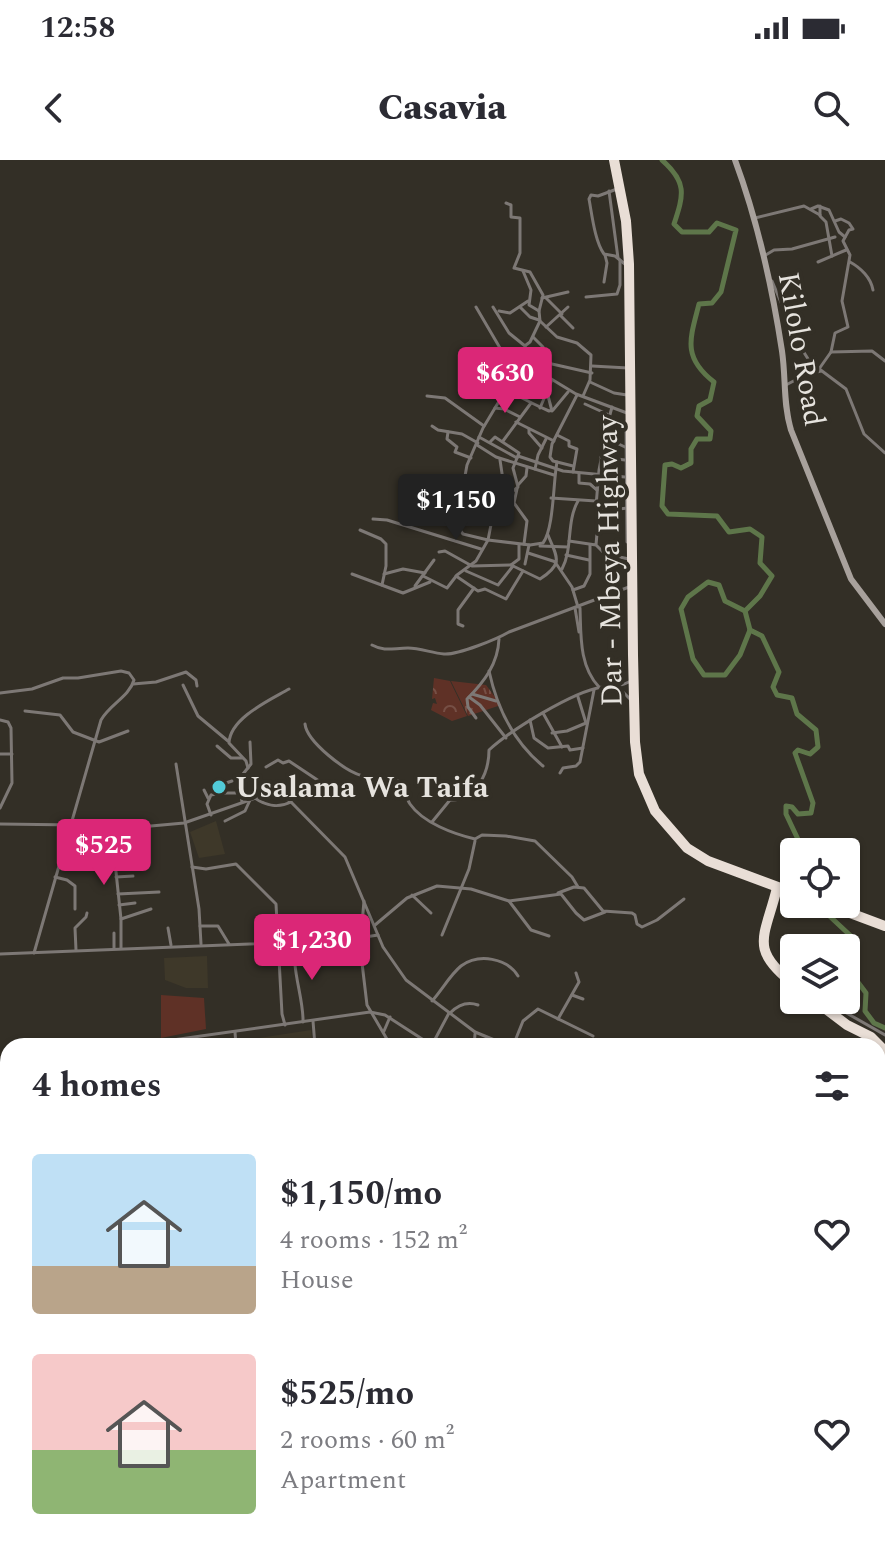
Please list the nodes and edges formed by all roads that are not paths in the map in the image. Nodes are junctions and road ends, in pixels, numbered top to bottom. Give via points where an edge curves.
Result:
1 (614, 160) edge
2 (735, 160) edge
3 (615, 189) junction
4 (506, 203) dead end
5 (820, 206) junction
6 (811, 210) junction
7 (820, 215) junction
8 (755, 218) junction
9 (835, 221) junction
10 (835, 237) dead end
11 (845, 237) junction
12 (829, 238) junction
13 (847, 249) junction
14 (605, 255) junction
15 (764, 256) junction
16 (832, 256) junction
17 (622, 262) junction
18 (818, 262) dead end
19 (850, 262) junction
20 (523, 271) junction
21 (768, 277) junction
22 (604, 282) dead end
23 (873, 290) dead end
24 (568, 292) dead end
25 (615, 295) junction
26 (586, 297) dead end
27 (544, 298) junction
28 (625, 299) junction
29 (530, 300) junction
30 (476, 307) dead end
31 (520, 307) junction
32 (568, 307) dead end
33 (539, 311) junction
34 (561, 314) junction
35 (540, 321) junction
36 (546, 327) junction
37 (573, 328) dead end
38 (533, 337) junction
39 (526, 347) junction
40 (503, 350) junction
41 (831, 352) junction
42 (520, 360) junction
43 (545, 360) junction
44 (885, 361) edge
45 (592, 366) junction
46 (631, 369) junction
47 (477, 370) dead end
48 (820, 370) junction
49 (592, 373) junction
50 (542, 374) junction
51 (552, 381) junction
52 (590, 382) junction
53 (499, 383) junction
54 (784, 386) junction
55 (507, 388) junction
56 (547, 391) junction
57 (569, 391) junction
58 (580, 395) junction
59 (631, 395) junction
60 (427, 396) dead end
61 (560, 401) junction
62 (531, 403) junction
63 (585, 404) dead end
64 (612, 407) junction
65 (495, 408) junction
66 (540, 408) junction
67 (552, 411) junction
68 (629, 413) junction
69 (608, 415) junction
70 (520, 417) junction
71 (516, 422) junction
72 (432, 426) dead end
73 (484, 427) junction
74 (529, 427) junction
75 (448, 432) junction
76 (557, 435) junction
77 (547, 438) junction
78 (605, 439) junction
79 (503, 441) junction
80 (554, 441) junction
81 (478, 442) junction
82 (490, 442) junction
83 (625, 447) junction
84 (542, 448) junction
85 (884, 449) edge
86 (517, 457) junction
87 (538, 457) junction
88 (601, 457) junction
89 (500, 458) junction
90 (471, 459) junction
91 (551, 460) junction
92 (625, 460) junction
93 (557, 462) junction
94 (536, 463) junction
95 (514, 464) junction
96 (573, 466) junction
97 (528, 467) junction
98 (535, 469) junction
99 (556, 469) junction
100 (573, 472) junction
101 (579, 473) junction
102 (554, 475) junction
103 (599, 477) junction
104 (625, 477) junction
105 (518, 486) junction
106 (597, 490) junction
107 (511, 493) junction
108 (551, 498) junction
109 (578, 501) junction
110 (596, 501) junction
111 (629, 508) junction
112 (599, 510) junction
113 (373, 519) dead end
114 (360, 530) dead end
115 (548, 535) junction
116 (488, 540) junction
117 (569, 541) junction
118 (524, 544) junction
119 (554, 545) junction
120 (593, 545) junction
121 (538, 546) junction
122 (568, 547) junction
123 (481, 549) junction
124 (439, 552) dead end
125 (528, 553) junction
126 (534, 555) junction
127 (566, 555) junction
128 (632, 556) junction
129 (434, 560) dead end
130 (589, 560) junction
131 (525, 564) dead end
132 (559, 565) junction
133 (472, 566) junction
134 (512, 566) junction
135 (464, 570) junction
136 (523, 571) junction
137 (352, 574) dead end
138 (384, 574) junction
139 (424, 574) junction
140 (456, 576) junction
141 (432, 582) junction
142 (382, 585) junction
143 (632, 586) junction
144 (414, 588) junction
145 (474, 588) junction
146 (573, 590) junction
147 (578, 607) junction
148 (885, 624) edge
149 (463, 626) dead end
150 (499, 639) junction
151 (372, 645) dead end
152 (489, 671) junction
153 (634, 679) junction
154 (133, 684) junction
155 (183, 685) dead end
156 (197, 686) dead end
157 (599, 687) junction
158 (618, 687) junction
159 (289, 689) dead end
160 (594, 690) junction
161 (0, 693) edge
162 (471, 695) junction
163 (578, 697) junction
164 (496, 701) junction
165 (635, 704) junction
166 (25, 711) dead end
167 (543, 713) junction
168 (476, 718) dead end
169 (0, 720) edge
170 (530, 720) junction
171 (586, 723) junction
172 (305, 724) dead end
173 (128, 731) dead end
174 (512, 731) junction
175 (552, 733) junction
176 (506, 738) junction
177 (94, 741) junction
178 (228, 741) junction
179 (250, 742) dead end
180 (217, 746) dead end
181 (562, 747) junction
182 (583, 748) junction
183 (0, 754) edge
184 (12, 754) junction
185 (242, 758) junction
186 (176, 764) dead end
187 (543, 766) dead end
188 (266, 767) dead end
189 (248, 768) junction
190 (560, 773) dead end
191 (232, 781) dead end
192 (204, 790) dead end
193 (0, 791) edge
194 (221, 793) junction
195 (241, 793) junction
196 (337, 793) dead end
197 (6, 797) junction
198 (208, 798) junction
199 (255, 798) junction
200 (250, 800) junction
201 (291, 802) junction
202 (242, 803) junction
203 (0, 808) edge
204 (211, 815) junction
205 (225, 821) dead end
206 (184, 823) junction
207 (432, 823) junction
208 (0, 824) edge
209 (111, 825) junction
210 (71, 826) junction
211 (475, 839) junction
212 (192, 867) junction
213 (133, 876) dead end
214 (55, 877) junction
215 (116, 877) junction
216 (460, 887) junction
217 (578, 887) junction
218 (159, 892) dead end
219 (558, 893) junction
220 (118, 894) junction
221 (412, 895) junction
222 (780, 897) edge
223 (777, 898) junction
224 (684, 899) dead end
225 (365, 900) junction
226 (509, 901) junction
227 (135, 903) dead end
228 (119, 905) junction
229 (75, 909) dead end
230 (151, 909) dead end
231 (605, 912) junction
232 (87, 913) dead end
233 (431, 913) dead end
234 (860, 916) edge
235 (121, 919) junction
236 (884, 924) edge
237 (374, 925) junction
238 (200, 926) junction
239 (168, 928) dead end
240 (114, 933) dead end
241 (378, 935) junction
242 (442, 935) dead end
243 (549, 936) dead end
244 (360, 938) junction
245 (297, 941) junction
246 (280, 943) junction
247 (201, 944) junction
248 (229, 944) junction
249 (171, 945) junction
250 (114, 948) junction
251 (121, 948) junction
252 (76, 950) junction
253 (34, 953) junction
254 (0, 954) edge
255 (780, 972) edge
256 (576, 973) dead end
257 (518, 976) dead end
258 (572, 995) junction
259 (583, 999) dead end
260 (432, 1001) junction
261 (478, 1005) dead end
262 (370, 1012) junction
263 (450, 1013) junction
264 (832, 1014) edge
265 (848, 1014) edge
266 (390, 1017) junction
267 (558, 1019) junction
268 (313, 1021) junction
269 (303, 1022) junction
270 (285, 1025) junction
271 (384, 1031) junction
272 (235, 1032) junction
273 (475, 1032) junction
274 (885, 1035) edge
275 (593, 1036) dead end
276 (192, 1038) edge
277 (235, 1038) edge
278 (314, 1038) edge
279 (387, 1038) edge
280 (420, 1038) edge
281 (436, 1038) edge
282 (475, 1038) edge
283 (490, 1038) edge
284 (515, 1038) edge
285 (872, 1038) edge

1 - 3 highway, Dar - Mbeya Highway
2 - 8 main road, Kilolo Road
3 - 14 street via 589,198 598,245
3 - 17 highway, Dar - Mbeya Highway
4 - 20 street via 511,205 511,217 520,218 520,253 514,268
5 - 6 street
5 - 7 street
5 - 9 street
6 - 7 street
6 - 8 street via 796,207
7 - 12 street
8 - 15 main road, Kilolo Road
9 - 11 street
9 - 11 street via 850,223 853,229
10 - 12 street
11 - 13 street
12 - 15 street
12 - 16 street
13 - 16 street
13 - 19 street
14 - 17 street
14 - 22 street
15 - 21 main road, Kilolo Road
16 - 18 street
17 - 25 street
17 - 28 highway, Dar - Mbeya Highway
19 - 23 street
19 - 41 street via 842,301 848,327 835,333
20 - 27 street via 530,272
20 - 29 street
21 - 48 street via 777,287 795,340
21 - 54 main road, Kilolo Road
24 - 27 street
25 - 26 street
25 - 28 street
27 - 33 street
27 - 34 street
28 - 46 highway, Dar - Mbeya Highway
29 - 31 street
29 - 33 street
30 - 40 street
31 - 35 street
31 - 39 street via 510,313 494,309
32 - 34 street
33 - 35 street
34 - 36 street
34 - 37 street
35 - 36 street
35 - 38 street
36 - 45 street via 586,348
38 - 39 street
38 - 43 street via 543,347
39 - 42 street
39 - 43 street
40 - 42 street
40 - 53 street via 506,368
41 - 44 street via 872,349
41 - 48 street
42 - 50 street
43 - 49 street
43 - 50 street
45 - 46 street
45 - 49 street
46 - 59 highway, Dar - Mbeya Highway
47 - 53 street
48 - 54 street
48 - 85 street via 846,389 864,434
49 - 52 street
50 - 51 street
51 - 56 street
51 - 57 street
52 - 58 street
52 - 59 street
53 - 55 street
54 - 148 main road, Kilolo Road via 791,430 847,569
55 - 62 street
55 - 65 street
56 - 61 street
56 - 66 street
56 - 67 street
57 - 58 street
57 - 61 street
58 - 64 street
58 - 76 street
59 - 68 highway, Dar - Mbeya Highway
60 - 73 street via 445,398
61 - 67 street
62 - 66 street
62 - 70 street
63 - 69 street
64 - 68 street
64 - 69 street
65 - 70 street
65 - 73 street
66 - 67 street
68 - 83 street
68 - 111 highway, Dar - Mbeya Highway
69 - 78 street
70 - 71 street
71 - 74 street
71 - 79 street
72 - 75 street
73 - 81 street
74 - 77 street
74 - 84 street
75 - 81 street
75 - 90 street via 455,452
76 - 80 street
76 - 96 street via 577,449
77 - 80 street
77 - 84 street
78 - 83 street
78 - 88 street
79 - 82 street via 494,436
79 - 86 street via 519,451
80 - 91 street
81 - 82 street
81 - 89 street
81 - 90 street
82 - 86 street
83 - 92 street
84 - 87 street
86 - 94 street
86 - 95 street
87 - 91 street
87 - 94 street
88 - 92 street
88 - 103 street
89 - 95 street
89 - 107 street
90 - 116 street via 460,530
91 - 93 street
92 - 104 street
93 - 96 street
93 - 99 street
94 - 98 street
94 - 99 street
95 - 97 street
95 - 105 street
96 - 100 street
97 - 98 street
97 - 105 street
98 - 102 street
99 - 100 street
99 - 102 street
100 - 101 street
101 - 103 street
101 - 106 street via 579,483
102 - 108 street
103 - 104 street
103 - 106 street
104 - 111 street
105 - 107 street
105 - 118 street via 514,503 527,521
106 - 110 street
107 - 116 street via 496,499
108 - 109 street
108 - 115 street
109 - 110 street
109 - 117 street
110 - 112 street
111 - 112 street
111 - 128 highway, Dar - Mbeya Highway
112 - 120 street
113 - 123 street
114 - 138 street via 385,543
115 - 119 street
115 - 121 street
116 - 118 street
116 - 123 street
117 - 120 street
117 - 122 street
118 - 121 street
118 - 125 street
118 - 134 street
119 - 121 street
119 - 122 street
119 - 132 street
120 - 128 street via 605,554
120 - 130 street
121 - 126 street
122 - 127 street
123 - 133 street
124 - 133 street
125 - 126 street
125 - 131 street
126 - 132 street
127 - 130 street
127 - 132 street
128 - 143 highway, Dar - Mbeya Highway
129 - 139 street
130 - 146 street via 585,584
132 - 136 street via 540,579
132 - 146 street
133 - 134 street
133 - 135 street
134 - 135 street via 498,585
134 - 136 street
135 - 140 street
136 - 145 street via 506,599
137 - 142 street
138 - 139 street via 403,569
138 - 142 street
139 - 141 street
139 - 144 street
140 - 141 street via 447,588
140 - 145 street
141 - 144 street
142 - 144 street via 403,593
143 - 147 street
143 - 153 highway, Dar - Mbeya Highway
145 - 149 street via 458,612 458,624
146 - 147 street
147 - 150 street
147 - 157 street via 587,668
150 - 151 street via 448,654
150 - 152 street
152 - 162 street
152 - 164 street
153 - 158 street
153 - 165 highway, Dar - Mbeya Highway
154 - 156 street via 186,672
154 - 161 street via 124,671
154 - 177 street via 105,713
155 - 178 street via 198,717
157 - 158 street
157 - 160 street
158 - 165 street
159 - 178 street via 243,719
160 - 163 street
160 - 171 street
162 - 164 street
162 - 168 street via 468,707
162 - 176 street
163 - 167 street
163 - 171 street
164 - 174 street
165 - 223 highway, Dar - Mbeya Highway via 639,774 662,823 695,853 766,883
166 - 177 street via 60,715 73,732
167 - 170 street
167 - 175 street
169 - 184 street via 10,724
170 - 174 street
170 - 181 street via 534,738 549,749
171 - 175 street
171 - 182 street
172 - 207 street via 347,770 400,782 409,803
173 - 177 street
174 - 176 street
174 - 187 street
175 - 181 street
176 - 207 street via 489,750 488,766 475,791 450,800
177 - 210 street
178 - 185 street
179 - 189 street
180 - 185 street via 231,758
181 - 182 street
182 - 190 street via 578,765
183 - 184 street
184 - 197 street via 12,783
185 - 189 street
186 - 206 street
188 - 196 street via 289,761
189 - 195 street via 240,777
191 - 194 street via 220,785
192 - 198 street
193 - 197 street
194 - 195 street
194 - 198 street
195 - 202 street
197 - 203 street
198 - 204 street
199 - 200 street
199 - 201 street via 275,806
199 - 201 street via 274,791
200 - 202 street
200 - 205 street via 245,811
201 - 225 street via 345,857
202 - 204 street
204 - 206 street
206 - 209 street
206 - 212 street
207 - 211 street
208 - 210 street
209 - 210 street
209 - 215 street
210 - 214 street
211 - 216 street
211 - 217 street via 484,835 535,841
212 - 238 street
212 - 246 street via 238,865 276,904
213 - 215 street
214 - 229 street via 75,886
214 - 253 street
215 - 220 street
216 - 221 street via 437,886
216 - 226 street
216 - 242 street
217 - 219 street
217 - 231 street
218 - 220 street
219 - 226 street
219 - 231 street via 584,920
220 - 228 street
221 - 233 street
221 - 237 street
222 - 223 highway, Dar - Mbeya Highway
223 - 255 highway via 763,946
224 - 231 street via 645,926 638,926 632,913
225 - 237 street
225 - 244 street
226 - 243 street via 531,930
227 - 228 street
228 - 235 street
230 - 235 street
232 - 252 street via 75,928
234 - 236 highway
235 - 251 street
237 - 241 street
238 - 247 street
238 - 248 street via 218,926
239 - 249 street
240 - 250 street
241 - 244 street
241 - 260 street via 400,973
244 - 245 street
244 - 262 street
245 - 246 street
245 - 269 street
246 - 248 street
246 - 270 street
247 - 248 street
247 - 249 street
249 - 251 street
250 - 251 street
250 - 252 street
252 - 253 street
253 - 254 street
256 - 258 street via 580,980
257 - 260 street via 502,961 470,962
258 - 259 street
258 - 267 street
260 - 263 street
261 - 263 street via 466,1004
262 - 266 street
262 - 268 street
262 - 271 street
263 - 273 street
263 - 281 street
264 - 285 highway
265 - 274 street
266 - 271 street
266 - 280 street
267 - 275 street
267 - 284 street via 537,1009
268 - 269 street
268 - 278 street
269 - 270 street
270 - 272 street
271 - 279 street
272 - 276 street
272 - 277 street
273 - 282 street
273 - 283 street

